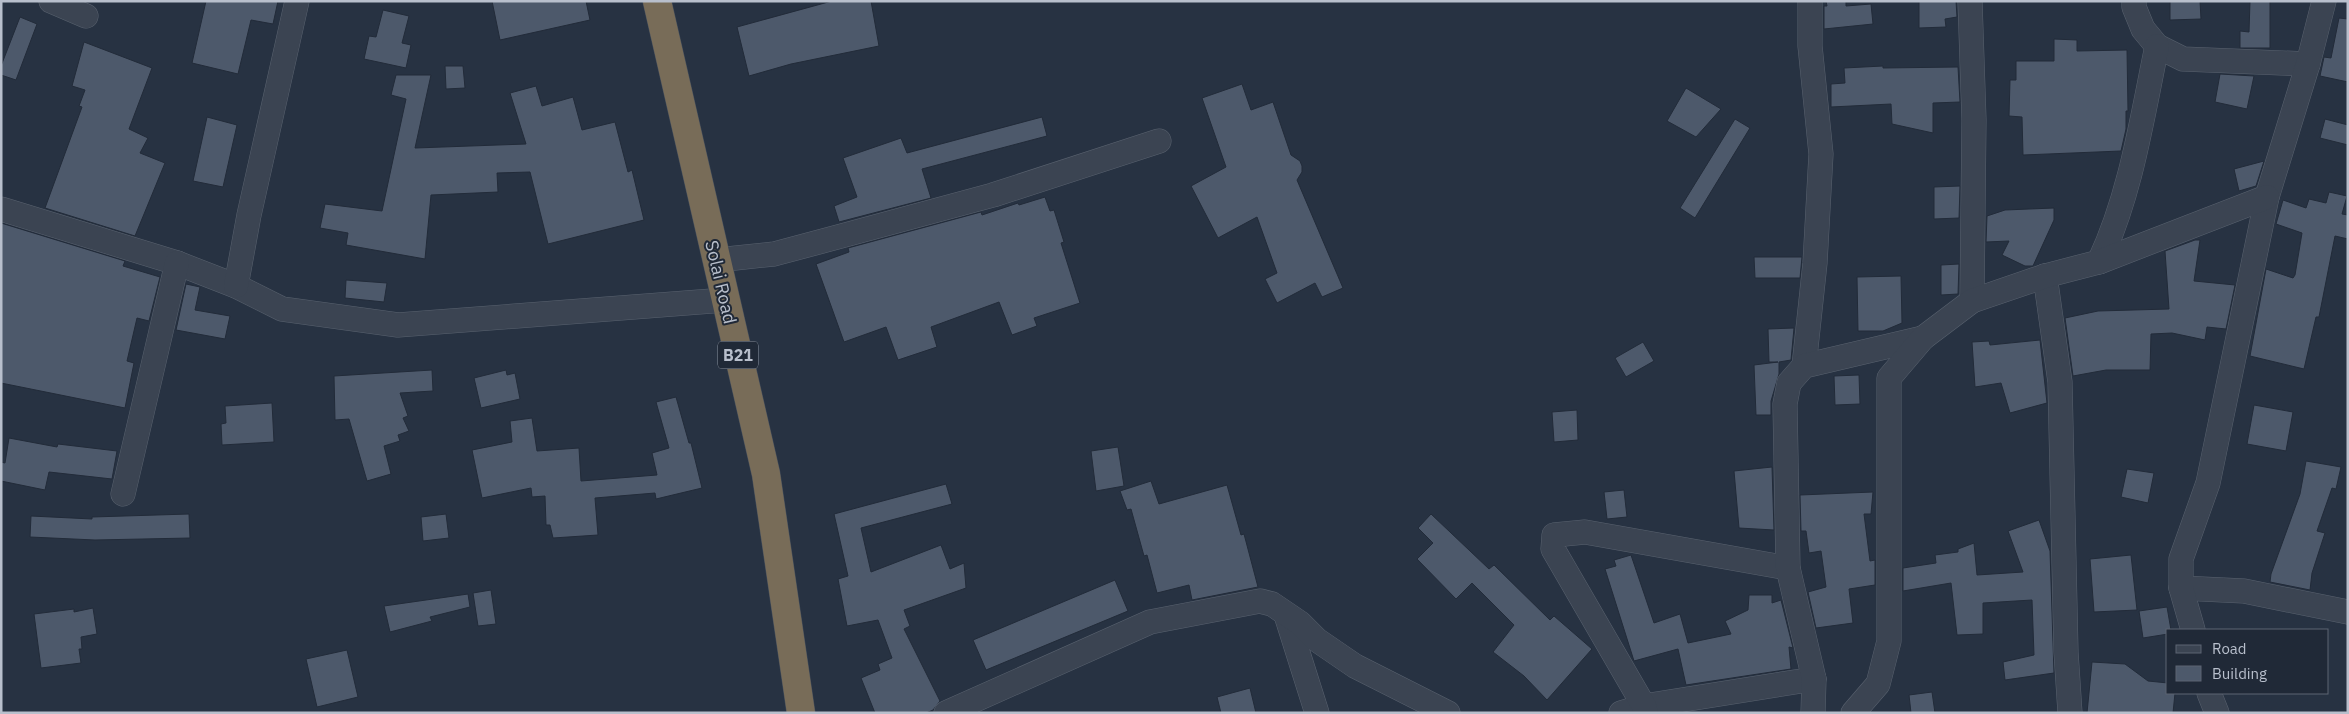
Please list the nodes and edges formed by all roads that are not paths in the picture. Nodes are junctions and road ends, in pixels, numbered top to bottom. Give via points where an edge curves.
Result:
1 (51, 1) edge
2 (297, 1) edge
3 (657, 1) edge
4 (1810, 1) edge
5 (1970, 1) edge
6 (2134, 1) edge
7 (2324, 1) edge
8 (86, 16) dead end
9 (2157, 46) junction
10 (2308, 64) junction
11 (1159, 141) dead end
12 (2267, 197) junction
13 (1, 209) edge
14 (717, 260) junction
15 (2099, 262) junction
16 (177, 263) junction
17 (2045, 276) junction
18 (236, 286) junction
19 (725, 300) junction
20 (1972, 301) junction
21 (1923, 338) junction
22 (1804, 366) junction
23 (123, 494) dead end
24 (1788, 568) junction
25 (2181, 588) junction
26 (2348, 612) edge
27 (1286, 614) junction
28 (2192, 629) edge
29 (1814, 679) junction
30 (1645, 709) edge
31 (801, 713) edge
32 (946, 713) edge
33 (1317, 713) edge
34 (1448, 713) edge
35 (1621, 713) edge
36 (1813, 713) edge
37 (1853, 713) edge
38 (2070, 713) edge

1 - 8 street
2 - 18 street
3 - 14 highway, Solai Road / B21
4 - 22 street via 1810,46 1821,154 1815,263
5 - 20 street via 1974,120
6 - 9 street via 2143,29
7 - 10 street
9 - 10 street via 2183,59
9 - 15 street via 2134,157 2114,232
10 - 12 street
11 - 14 street via 993,195 919,215 774,254
12 - 15 street
12 - 25 street via 2208,483 2181,559
13 - 16 street
14 - 19 highway, Solai Road / B21
15 - 17 street
16 - 18 street
16 - 23 street
17 - 20 street
17 - 38 street via 2060,382
18 - 19 street via 282,309 398,325
19 - 31 highway, Solai Road / B21 via 766,474
20 - 21 street
21 - 22 street
21 - 37 street via 1889,378 1889,641 1878,684
22 - 24 street via 1789,384 1786,404
24 - 29 street
24 - 30 street via 1585,532 1554,535 1553,549
25 - 26 street via 2244,591
25 - 28 street
27 - 32 street via 1272,604 1260,601 1150,622
27 - 33 street
27 - 34 street via 1355,666
29 - 30 street
29 - 36 street
30 - 35 street

